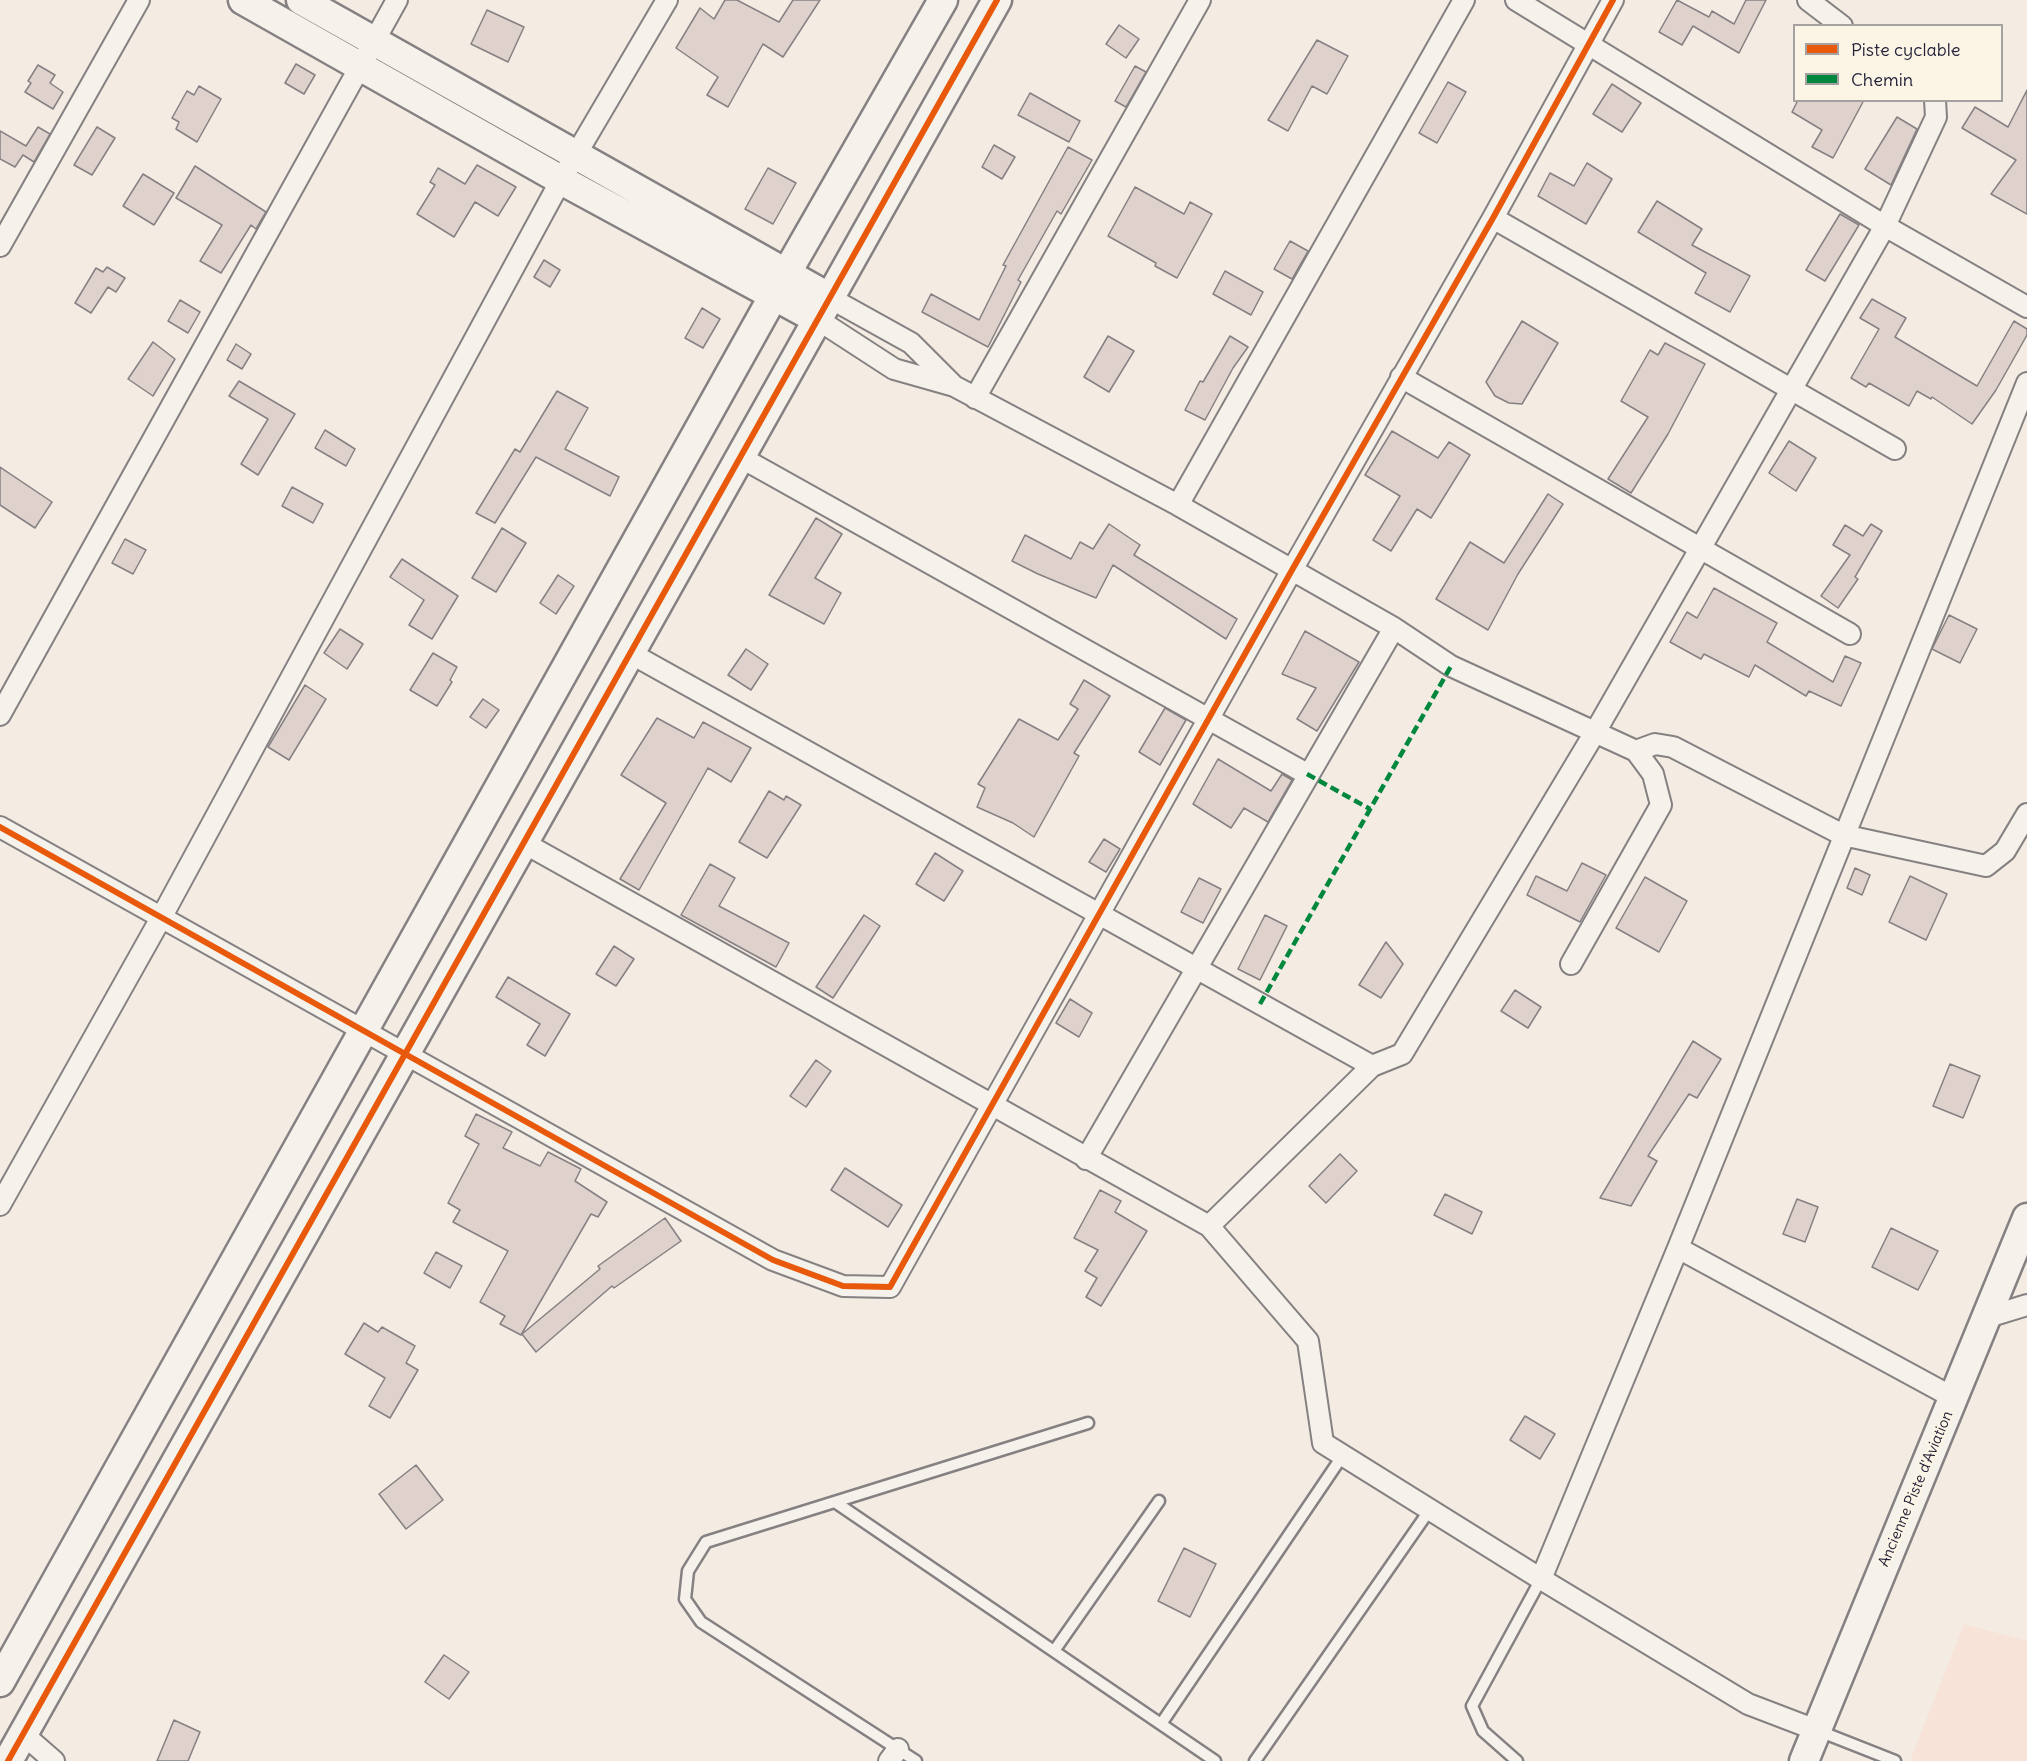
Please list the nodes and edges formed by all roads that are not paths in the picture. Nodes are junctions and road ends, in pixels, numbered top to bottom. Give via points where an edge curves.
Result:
1 (139, 0) edge
2 (243, 0) edge
3 (301, 0) edge
4 (397, 0) edge
5 (667, 0) edge
6 (943, 0) edge
7 (997, 0) edge
8 (1200, 0) edge
9 (1464, 0) edge
10 (1516, 0) edge
11 (1613, 0) edge
12 (1808, 0) edge
13 (1839, 24) edge
14 (374, 41) junction
15 (1589, 44) junction
16 (360, 65) junction
17 (1935, 102) edge
18 (576, 155) junction
19 (561, 180) junction
20 (1493, 218) junction
21 (1885, 226) junction
22 (0, 246) edge
23 (780, 284) junction
24 (2027, 307) edge
25 (823, 308) junction
26 (1401, 377) junction
27 (2027, 384) edge
28 (954, 386) junction
29 (1790, 388) junction
30 (975, 398) junction
31 (1894, 449) dead end
32 (740, 457) junction
33 (1178, 505) junction
34 (1701, 549) junction
35 (1292, 570) junction
36 (1394, 628) junction
37 (1850, 634) dead end
38 (630, 653) junction
39 (0, 715) edge
40 (1209, 719) junction
41 (1594, 734) junction
42 (1636, 751) junction
43 (1307, 774) junction
44 (2027, 814) edge
45 (0, 827) edge
46 (1843, 835) junction
47 (524, 843) junction
48 (1099, 915) junction
49 (161, 918) junction
50 (1571, 964) dead end
51 (1196, 969) junction
52 (363, 1031) junction
53 (405, 1054) junction
54 (1372, 1066) junction
55 (993, 1105) junction
56 (1086, 1159) junction
57 (0, 1205) edge
58 (2027, 1218) edge
59 (1209, 1226) junction
60 (1678, 1248) junction
61 (2027, 1305) edge
62 (1988, 1317) junction
63 (1954, 1398) junction
64 (1088, 1423) dead end
65 (1343, 1455) junction
66 (1159, 1501) dead end
67 (835, 1502) junction
68 (1431, 1508) junction
69 (1541, 1579) junction
70 (1054, 1651) junction
71 (0, 1682) edge
72 (1161, 1724) junction
73 (1816, 1730) junction
74 (23, 1734) junction
75 (893, 1755) edge
76 (8, 1761) edge
77 (54, 1761) edge
78 (916, 1761) edge
79 (1215, 1761) edge
80 (1255, 1761) edge
81 (1517, 1761) edge
82 (1804, 1761) edge
83 (1895, 1761) edge

1 - 22 street
2 - 16 street
3 - 14 street
4 - 14 street
5 - 18 street
6 - 23 street
7 - 25 street
8 - 30 street
9 - 33 street
10 - 15 street
11 - 15 street
12 - 13 street
14 - 16 street
14 - 18 street
15 - 20 street
15 - 21 street
16 - 19 street
16 - 39 street
17 - 21 street via 1936,117
18 - 19 street
18 - 23 street
19 - 23 street
19 - 49 street
20 - 26 street
20 - 29 street
21 - 24 street
21 - 29 street
23 - 25 street
23 - 52 street
25 - 28 street via 911,343
25 - 28 street via 894,369
25 - 32 street
26 - 34 street
26 - 35 street
27 - 46 street
28 - 30 street
29 - 31 street
29 - 34 street
30 - 33 street
32 - 38 street
32 - 40 street
33 - 35 street
34 - 37 street
34 - 41 street
35 - 36 street
35 - 40 street
36 - 41 street via 1451,666
36 - 43 street
38 - 47 street
38 - 48 street
40 - 43 street
40 - 48 street
41 - 42 street
41 - 54 street via 1402,1054
42 - 46 street via 1655,744 1672,747
42 - 50 street via 1653,774 1661,805
43 - 51 street
44 - 46 street via 2005,851 1986,866
45 - 49 street
46 - 60 street
47 - 53 street
47 - 55 street
48 - 51 street
48 - 55 street
49 - 52 street
49 - 57 street
51 - 54 street
51 - 56 street
52 - 53 street
52 - 71 street
53 - 55 street via 773,1260 843,1286 890,1287
53 - 74 street
54 - 59 street
55 - 56 street
56 - 59 street
58 - 62 street, Ancienne Piste d'Aviation
59 - 65 street via 1308,1341 1323,1443
60 - 63 street
60 - 69 street
61 - 62 street
62 - 63 street, Ancienne Piste d'Aviation
63 - 73 street, Ancienne Piste d'Aviation
64 - 67 lane
65 - 68 street
65 - 72 lane
66 - 70 lane
67 - 70 lane
67 - 75 lane via 706,1542 688,1570 686,1599 701,1622
68 - 69 street
68 - 80 lane
69 - 73 street via 1749,1704
69 - 81 lane via 1472,1706 1483,1731
70 - 72 lane
72 - 79 lane
73 - 82 street, Ancienne Piste d'Aviation
73 - 83 lane
74 - 76 street
74 - 77 street
75 - 78 lane

